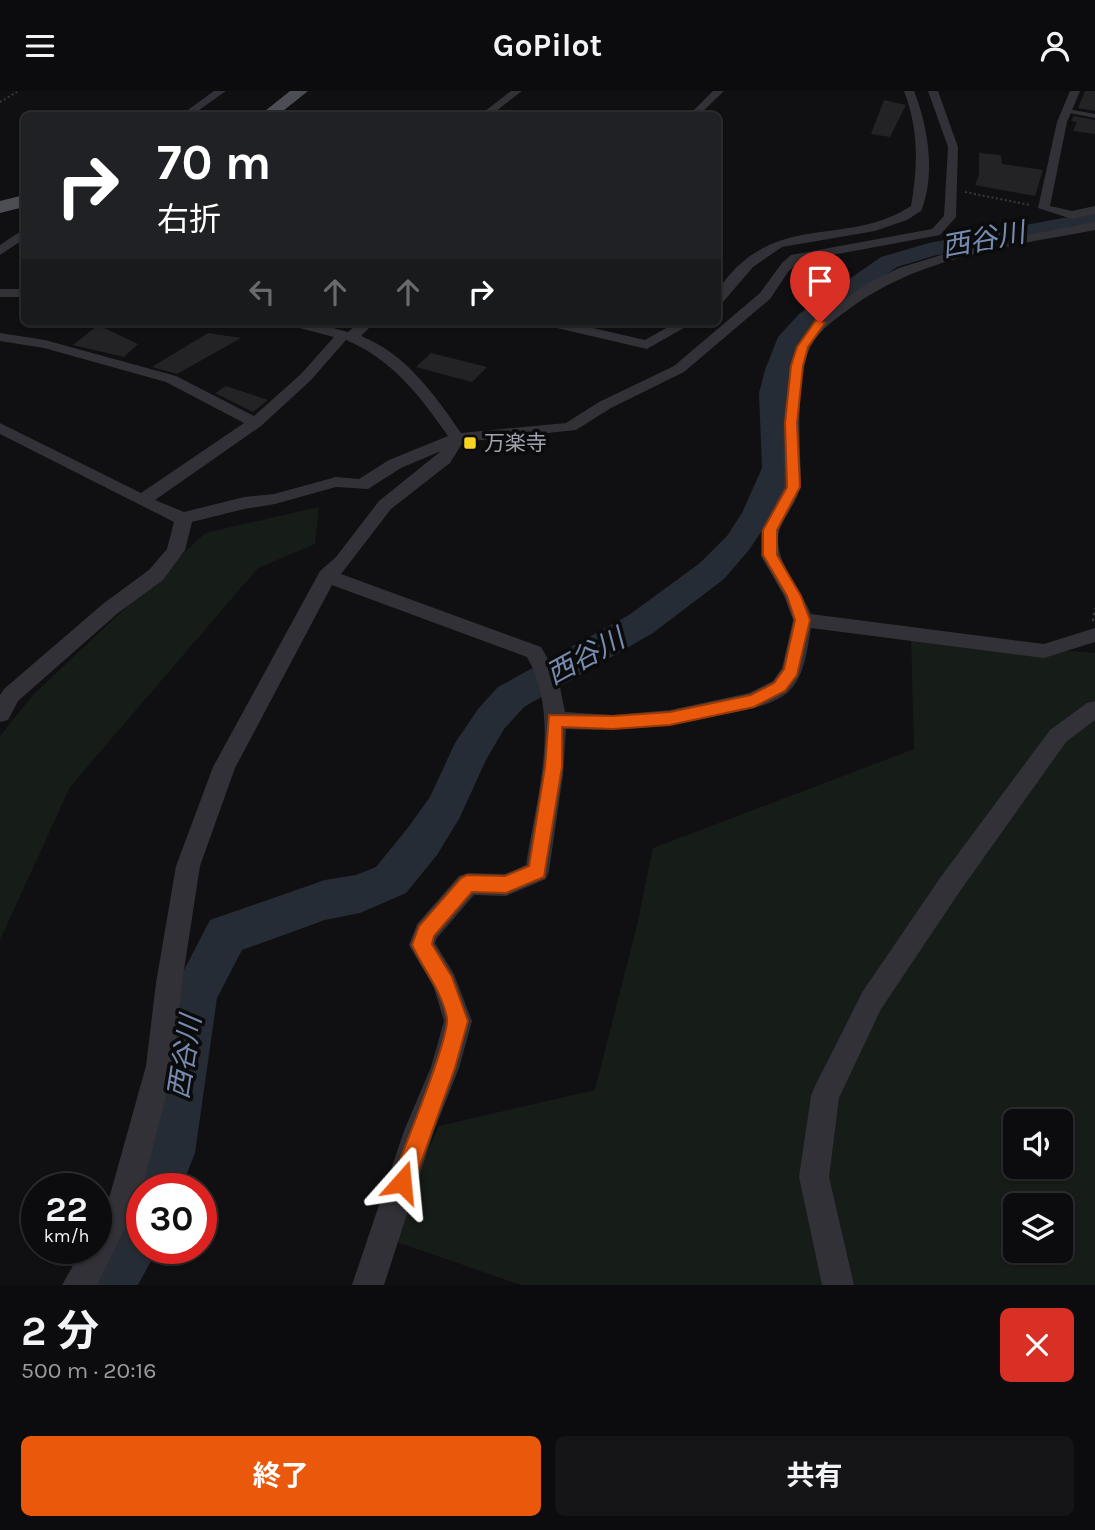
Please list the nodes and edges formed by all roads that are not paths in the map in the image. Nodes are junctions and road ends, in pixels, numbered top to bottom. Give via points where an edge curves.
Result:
1 (221, 91) edge
2 (300, 91) edge
3 (517, 91) edge
4 (719, 91) edge
5 (909, 91) edge
6 (933, 91) edge
7 (1075, 91) edge
8 (1067, 111) junction
9 (190, 112) edge
10 (276, 112) edge
11 (489, 112) edge
12 (697, 112) edge
13 (1095, 116) edge
14 (21, 202) edge
15 (0, 207) edge
16 (1095, 210) edge
17 (1095, 226) edge
18 (21, 235) edge
19 (0, 251) edge
20 (0, 293) edge
21 (21, 293) edge
22 (721, 295) edge
23 (308, 326) edge
24 (362, 326) edge
25 (566, 326) edge
26 (680, 326) edge
27 (347, 336) junction
28 (0, 337) edge
29 (256, 423) junction
30 (0, 429) edge
31 (457, 438) junction
32 (29, 445) junction
33 (0, 446) edge
34 (144, 499) junction
35 (184, 518) junction
36 (327, 576) junction
37 (803, 620) junction
38 (1095, 635) edge
39 (1095, 709) edge
40 (0, 714) edge
41 (554, 720) junction
42 (78, 1285) edge
43 (368, 1285) edge
44 (838, 1285) edge

1 - 9 street
2 - 10 main road
3 - 11 street
4 - 12 street
5 - 22 street via 924,146 917,208 902,220 874,230 786,241 764,252
6 - 31 street via 953,147 950,217 936,232 796,258 785,264 765,296 679,369 570,427
7 - 8 street
8 - 13 lane
8 - 16 street via 1044,208 1072,215
14 - 15 main road
17 - 37 street via 935,260 873,286 820,323 803,347 797,366 791,423 793,487 770,530 770,555
18 - 19 street
20 - 21 street
23 - 27 street
24 - 27 street
25 - 26 street via 647,345
27 - 29 street
27 - 31 street via 397,364
28 - 29 street via 45,344 171,379
29 - 34 street
30 - 32 street
31 - 35 street via 395,464 362,485 336,482
31 - 36 street via 444,459 385,505
32 - 33 street
32 - 34 street
34 - 35 street
35 - 40 street via 176,550 156,575 11,695
36 - 41 street via 534,652 549,681
36 - 42 street via 224,767 188,866 160,1066 146,1120 124,1200
37 - 38 street via 1044,652
37 - 41 street via 792,670 780,687 754,701 670,719 613,723
39 - 44 street via 1058,736 948,886 872,1000 825,1096 814,1177
41 - 43 street via 553,767 537,871 506,885 467,884 426,932 422,945 445,983 458,1021

